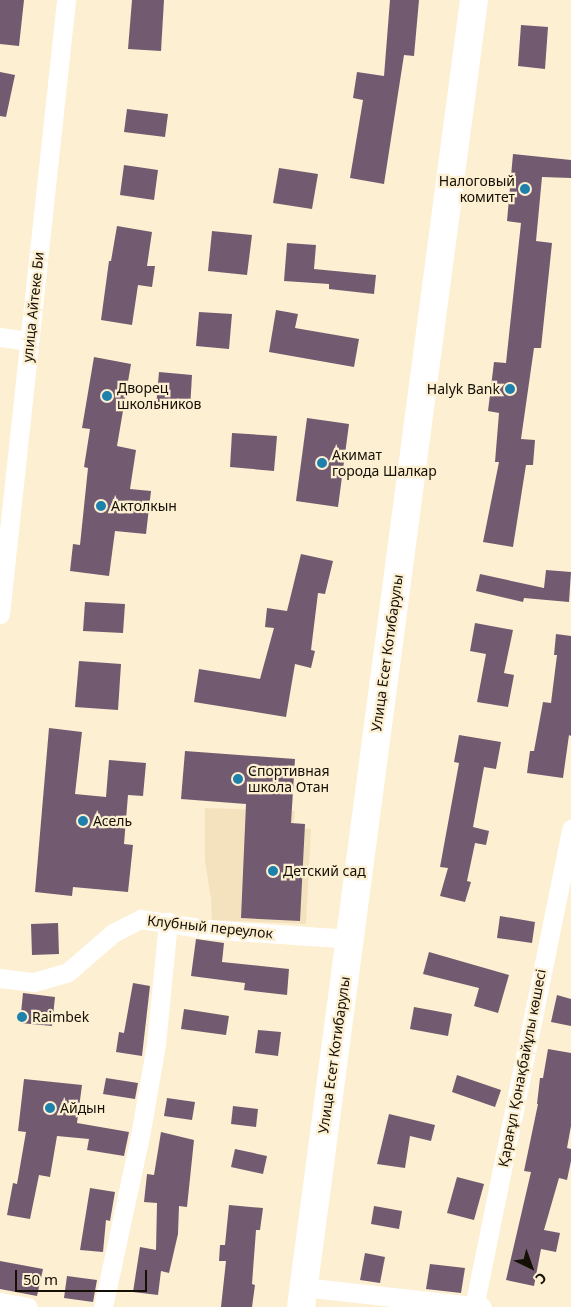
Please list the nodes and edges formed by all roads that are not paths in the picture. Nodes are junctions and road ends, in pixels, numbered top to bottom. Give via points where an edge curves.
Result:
1 (66, 0) edge
2 (474, 0) edge
3 (0, 337) edge
4 (30, 341) junction
5 (0, 614) edge
6 (571, 829) edge
7 (168, 922) junction
8 (350, 939) junction
9 (0, 978) edge
10 (302, 1297) edge
11 (0, 1302) edge
12 (28, 1307) edge
13 (103, 1307) edge
14 (477, 1307) edge

1 - 4 street, улица Айтеке Би
2 - 8 main road, Улица Есет Котибарулы
3 - 4 street
4 - 5 street, улица Айтеке Би
6 - 14 street, Қарағұл Қонақбайұлы көшесі
7 - 8 street, Клубный переулок via 205,929
7 - 9 street, Клубный переулок via 140,919 113,933 68,972 34,982
7 - 13 street via 156,1044
8 - 10 main road, Улица Есет Котибарулы
10 - 14 street
11 - 12 street

